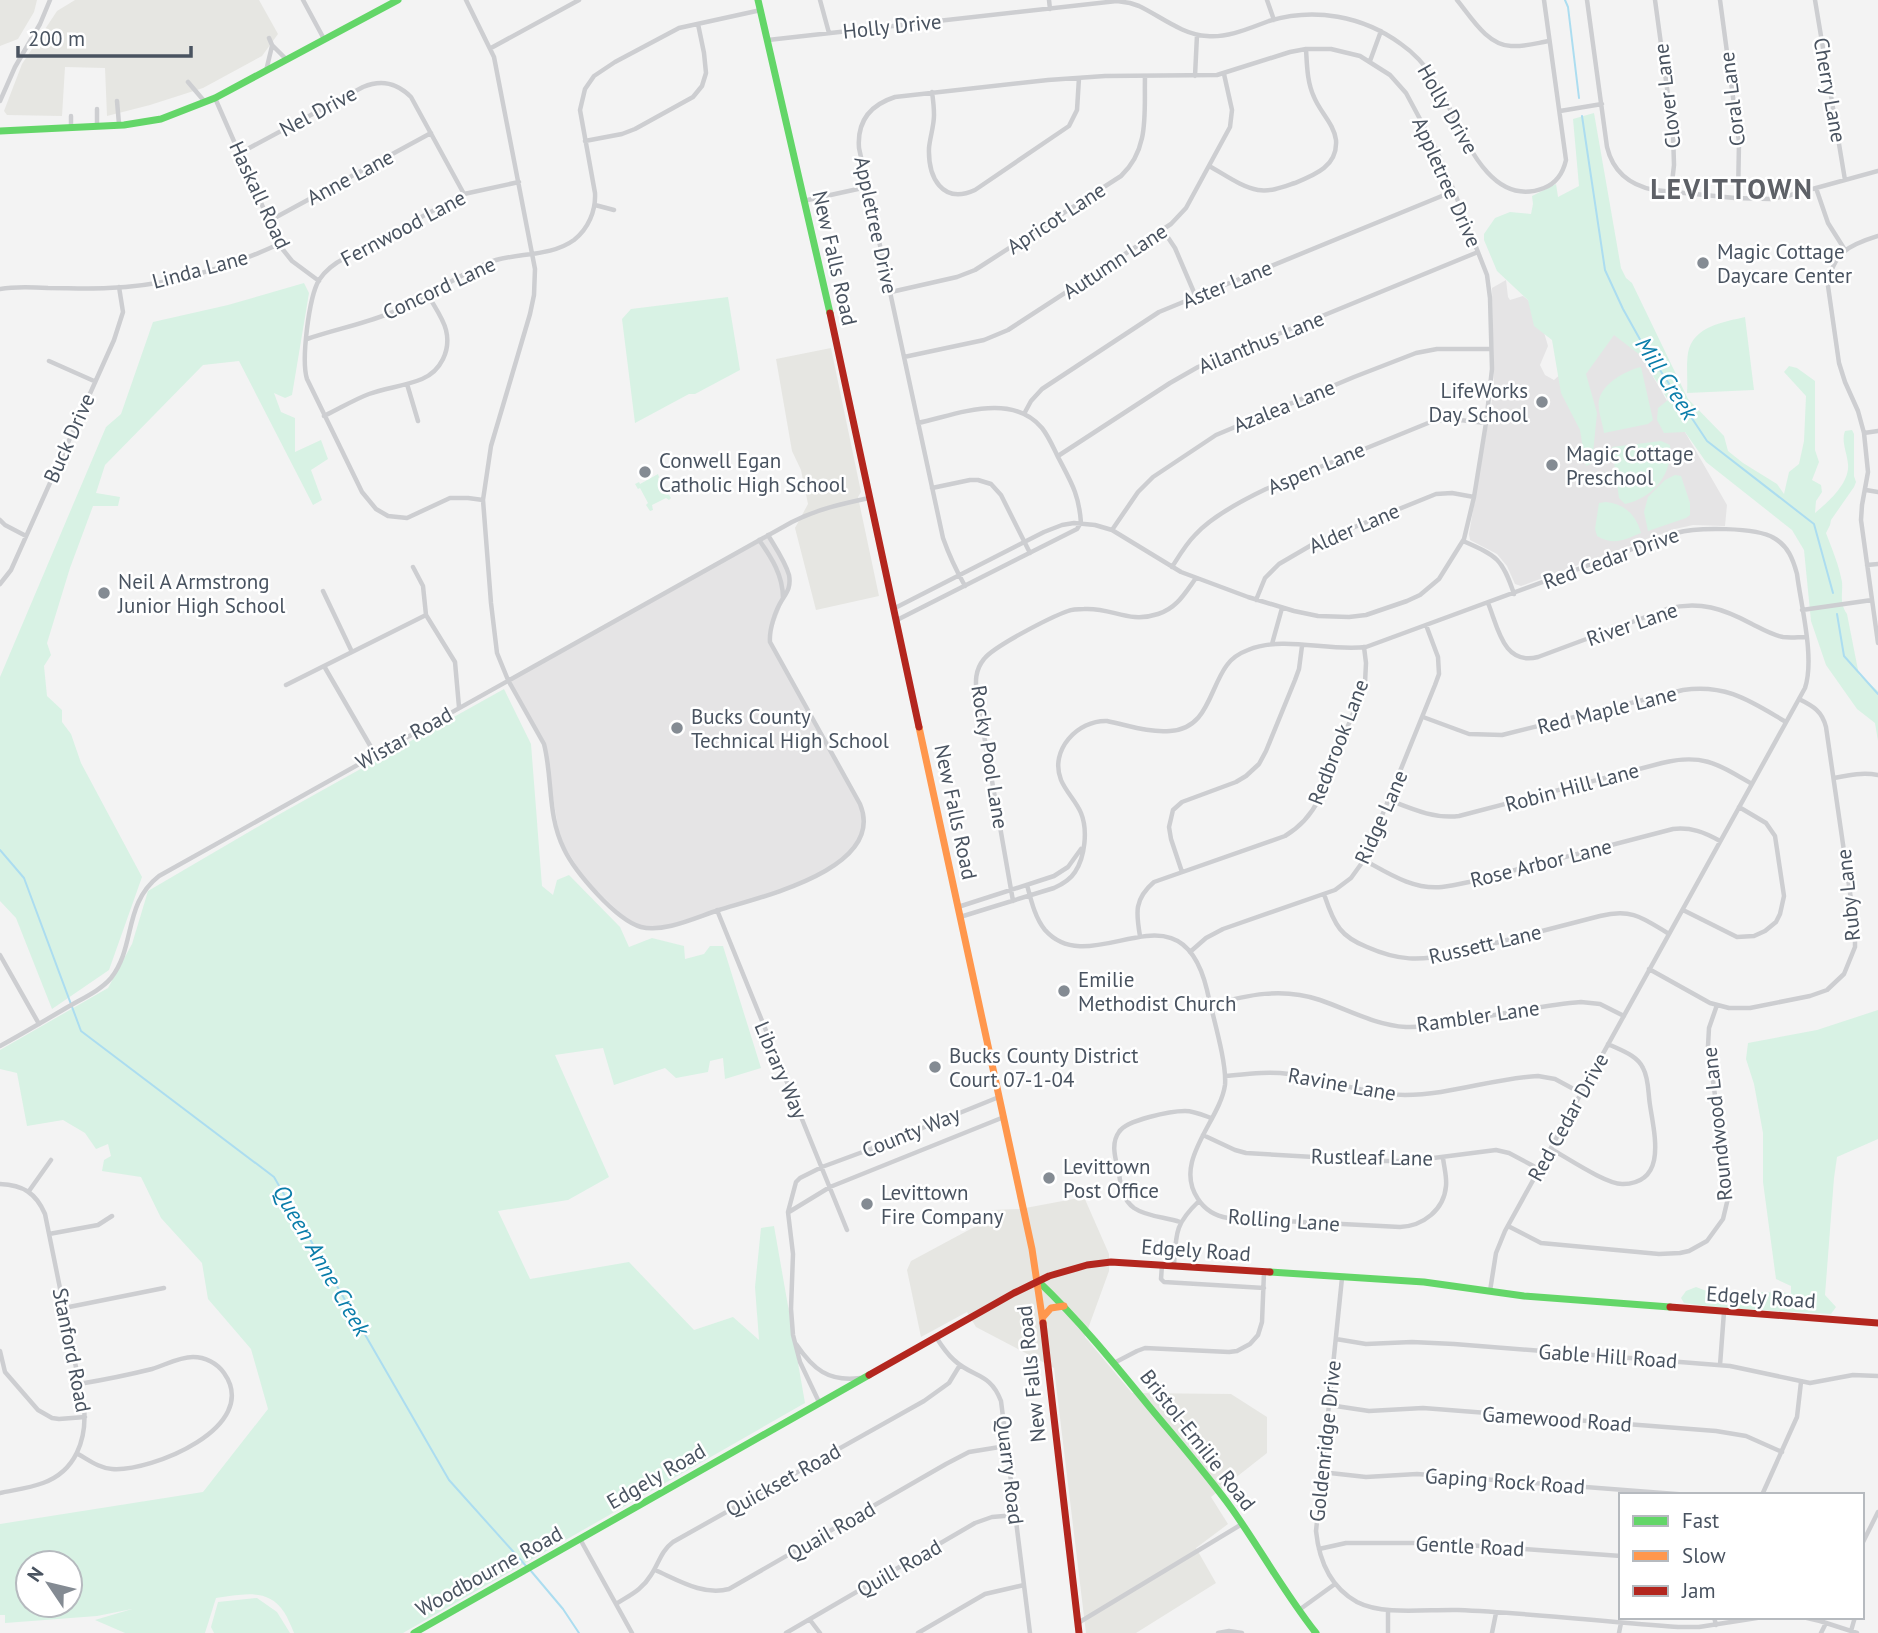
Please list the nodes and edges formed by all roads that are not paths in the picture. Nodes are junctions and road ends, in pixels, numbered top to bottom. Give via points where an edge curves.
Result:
1 (50, 0) edge
2 (303, 0) edge
3 (398, 0) edge
4 (466, 0) edge
5 (579, 0) edge
6 (820, 0) edge
7 (1049, 0) edge
8 (1267, 0) edge
9 (1458, 0) edge
10 (1544, 0) edge
11 (1587, 0) edge
12 (1655, 0) edge
13 (1720, 0) edge
14 (1815, 0) edge
15 (1117, 1) edge
16 (384, 3) edge
17 (760, 4) edge
18 (1050, 9) junction
19 (1274, 20) junction
20 (698, 24) junction
21 (1381, 31) junction
22 (829, 33) junction
23 (1197, 35) junction
24 (269, 38) dead end
25 (324, 40) junction
26 (768, 40) junction
27 (1549, 41) junction
28 (272, 45) junction
29 (491, 48) junction
30 (1306, 49) junction
31 (287, 60) junction
32 (1370, 61) junction
33 (266, 71) junction
34 (1224, 74) junction
35 (1145, 76) junction
36 (1195, 76) junction
37 (1079, 78) junction
38 (188, 82) dead end
39 (932, 92) junction
40 (215, 98) junction
41 (0, 101) edge
42 (117, 101) dead end
43 (206, 102) junction
44 (1602, 104) junction
45 (97, 109) dead end
46 (1560, 111) junction
47 (71, 116) dead end
48 (119, 125) junction
49 (97, 126) junction
50 (71, 128) junction
51 (0, 131) edge
52 (431, 134) junction
53 (585, 141) junction
54 (240, 153) junction
55 (1209, 166) junction
56 (1878, 171) edge
57 (1845, 180) junction
58 (519, 182) junction
59 (867, 187) junction
60 (1816, 188) junction
61 (1454, 191) junction
62 (1671, 192) junction
63 (464, 194) junction
64 (1738, 198) junction
65 (803, 201) junction
66 (595, 205) junction
67 (614, 210) dead end
68 (269, 220) junction
69 (1163, 230) junction
70 (1878, 236) edge
71 (279, 244) junction
72 (1844, 250) junction
73 (1478, 252) junction
74 (533, 253) junction
75 (319, 281) junction
76 (118, 287) junction
77 (0, 289) edge
78 (891, 292) junction
79 (428, 295) junction
80 (1196, 297) junction
81 (307, 339) junction
82 (1491, 349) junction
83 (904, 357) junction
84 (49, 361) dead end
85 (94, 381) junction
86 (407, 384) junction
87 (1024, 414) junction
88 (324, 416) junction
89 (418, 421) dead end
90 (918, 423) junction
91 (1486, 424) junction
92 (1878, 432) edge
93 (1864, 433) junction
94 (1058, 456) junction
95 (932, 488) junction
96 (1866, 491) junction
97 (1878, 492) edge
98 (1474, 497) junction
99 (870, 498) junction
100 (483, 500) junction
101 (0, 520) edge
102 (1081, 523) junction
103 (1112, 530) junction
104 (768, 535) junction
105 (26, 536) junction
106 (760, 540) junction
107 (1463, 541) junction
108 (1024, 542) junction
109 (1030, 553) junction
110 (1878, 564) edge
111 (1867, 565) junction
112 (413, 567) dead end
113 (1172, 567) junction
114 (960, 576) junction
115 (1196, 578) junction
116 (0, 584) edge
117 (965, 586) junction
118 (323, 591) dead end
119 (1514, 594) junction
120 (783, 599) junction
121 (1256, 600) junction
122 (1872, 600) junction
123 (1488, 603) junction
124 (894, 608) junction
125 (1282, 608) junction
126 (1802, 610) junction
127 (426, 615) junction
128 (897, 621) junction
129 (1426, 625) junction
130 (1877, 631) edge
131 (1806, 637) junction
132 (1878, 643) edge
133 (1272, 645) junction
134 (1302, 646) junction
135 (1364, 648) junction
136 (352, 652) junction
137 (324, 666) junction
138 (508, 680) junction
139 (286, 685) dead end
140 (1799, 699) junction
141 (459, 707) junction
142 (1423, 717) junction
143 (1786, 722) junction
144 (374, 754) junction
145 (1878, 775) edge
146 (1834, 778) junction
147 (1752, 784) junction
148 (1389, 800) junction
149 (1739, 807) junction
150 (1084, 841) junction
151 (1720, 841) junction
152 (1364, 860) junction
153 (1182, 872) junction
154 (1027, 885) junction
155 (1012, 890) junction
156 (1324, 894) junction
157 (1030, 895) junction
158 (1013, 901) junction
159 (958, 907) junction
160 (717, 910) junction
161 (1683, 910) junction
162 (960, 917) junction
163 (1669, 934) junction
164 (1140, 936) junction
165 (1189, 952) junction
166 (0, 955) edge
167 (1649, 969) junction
168 (1209, 1005) junction
169 (1717, 1005) junction
170 (1624, 1016) junction
171 (39, 1024) junction
172 (1608, 1044) junction
173 (0, 1046) edge
174 (1225, 1076) junction
175 (1581, 1093) junction
176 (999, 1097) junction
177 (1004, 1117) junction
178 (1211, 1118) junction
179 (1203, 1135) junction
180 (1550, 1149) junction
181 (1443, 1158) junction
182 (51, 1160) dead end
183 (822, 1167) junction
184 (1539, 1169) junction
185 (0, 1184) edge
186 (830, 1187) junction
187 (29, 1191) junction
188 (1199, 1201) junction
189 (788, 1212) junction
190 (112, 1216) dead end
191 (1181, 1222) junction
192 (1508, 1226) junction
193 (847, 1230) dead end
194 (49, 1234) junction
195 (1163, 1264) junction
196 (1174, 1265) junction
197 (1264, 1272) junction
198 (1342, 1278) junction
199 (1038, 1281) junction
200 (1264, 1287) junction
201 (164, 1288) dead end
202 (1490, 1292) junction
203 (64, 1308) junction
204 (1067, 1308) junction
205 (1724, 1312) junction
206 (1042, 1318) junction
207 (1878, 1323) edge
208 (936, 1337) junction
209 (1336, 1339) junction
210 (794, 1341) junction
211 (0, 1351) edge
212 (1114, 1363) junction
213 (960, 1365) junction
214 (1720, 1365) junction
215 (1878, 1376) edge
216 (864, 1377) junction
217 (1801, 1382) junction
218 (79, 1384) junction
219 (819, 1402) junction
220 (1329, 1405) junction
221 (85, 1417) junction
222 (1006, 1446) junction
223 (1782, 1452) junction
224 (78, 1454) junction
225 (1321, 1472) junction
226 (0, 1493) edge
227 (1663, 1493) edge
228 (1763, 1493) edge
229 (1878, 1512) edge
230 (1016, 1514) junction
231 (1242, 1524) junction
232 (580, 1539) junction
233 (1864, 1540) edge
234 (1319, 1549) junction
235 (1619, 1556) edge
236 (654, 1570) junction
237 (1335, 1584) junction
238 (1024, 1585) junction
239 (616, 1604) junction
240 (1388, 1610) junction
241 (1298, 1611) junction
242 (1496, 1613) junction
243 (810, 1619) junction
244 (1714, 1619) edge
245 (1750, 1619) edge
246 (1811, 1619) edge
247 (1078, 1623) junction
248 (1620, 1623) junction
249 (1826, 1623) junction
250 (1716, 1625) junction
251 (1685, 1630) edge
252 (1854, 1632) edge
253 (414, 1633) edge
254 (632, 1633) edge
255 (786, 1633) edge
256 (820, 1633) edge
257 (918, 1633) edge
258 (1030, 1633) edge
259 (1079, 1633) edge
260 (1218, 1633) edge
261 (1242, 1633) edge
262 (1316, 1633) edge
263 (1388, 1633) edge
264 (1492, 1633) edge
265 (1619, 1633) edge
266 (1821, 1633) edge

1 - 41 street
2 - 25 street
3 - 16 main road
4 - 29 street
5 - 29 street
6 - 22 street, Holly Drive
7 - 18 street
8 - 19 street
9 - 27 street via 1490,38 1501,44
10 - 27 street, Holly Drive
11 - 44 street
12 - 62 street, Clover Lane via 1673,132
13 - 64 street, Coral Lane via 1739,142
14 - 57 street, Cherry Lane
15 - 18 street, Holly Drive
15 - 23 street, Holly Drive via 1139,6
16 - 25 main road
17 - 20 street
17 - 26 main road, New Falls Road
18 - 22 street, Holly Drive
19 - 21 street, Holly Drive via 1324,14
19 - 23 street, Holly Drive via 1234,33
20 - 53 street via 670,32 594,76 580,105
20 - 53 street via 706,72 694,97 635,129
21 - 32 street
21 - 46 street, Holly Drive via 1429,71 1479,162 1503,185 1532,191 1559,178 1566,160
22 - 26 street, Holly Drive
23 - 36 street
24 - 28 street
25 - 31 main road
26 - 65 main road, New Falls Road
27 - 46 street, Holly Drive
28 - 31 street
28 - 33 street
29 - 58 street
30 - 32 street, Appletree Drive via 1344,51
30 - 34 street, Appletree Drive
30 - 55 street via 1311,91 1336,140 1326,167 1285,186 1264,190
31 - 33 main road
32 - 61 street, Appletree Drive via 1406,93
33 - 40 main road
34 - 36 street, Appletree Drive
34 - 55 street, Autumn Lane via 1232,118
35 - 36 street, Appletree Drive
35 - 37 street, Appletree Drive
35 - 78 street, Apricot Lane via 1142,141 1121,176 975,270
37 - 39 street, Appletree Drive
37 - 39 street via 1077,110 1069,126 963,194 941,188 932,171
38 - 43 street
39 - 59 street, Appletree Drive via 888,99 870,111 858,142
40 - 43 main road
40 - 54 street, Haskall Road
42 - 48 street
43 - 48 main road via 160,118
44 - 46 street
44 - 62 street via 1607,147 1617,170 1643,188
45 - 49 street
47 - 50 street
48 - 49 main road
49 - 50 main road
50 - 51 main road
52 - 54 street, Nel Drive via 410,95 398,86 379,82
52 - 63 street, Nel Drive
52 - 68 street, Anne Lane
53 - 66 street
54 - 68 street, Haskall Road
55 - 69 street, Autumn Lane via 1186,208
56 - 57 street
57 - 60 street
58 - 63 street, Fernwood Lane
58 - 74 street
59 - 65 street
59 - 78 street, Appletree Drive
60 - 64 street via 1780,198
60 - 72 street
61 - 73 street, Appletree Drive
61 - 80 street, Aster Lane
62 - 64 street
63 - 75 street, Fernwood Lane via 338,262
65 - 99 main road, New Falls Road
66 - 67 street
66 - 74 street, Concord Lane via 575,240
68 - 71 street, Haskall Road
69 - 80 street
69 - 83 street, Autumn Lane via 1008,330 984,340
70 - 72 street
71 - 75 street, Haskall Road via 292,261
71 - 76 street, Linda Lane via 201,273
72 - 93 street via 1834,263 1828,286 1839,363
73 - 82 street, Appletree Drive via 1489,286
73 - 94 street, Ailanthus Lane via 1198,367
74 - 79 street, Concord Lane via 488,263
74 - 100 street via 534,295 491,446
75 - 81 street, Fernwood Lane
76 - 77 street, Linda Lane
76 - 85 street, Buck Drive via 121,321
78 - 83 street, Appletree Drive
79 - 81 street, Concord Lane via 388,314
79 - 86 street via 446,330 446,351 438,369
80 - 87 street, Aster Lane via 1151,317 1050,383 1036,394
81 - 88 street, Fernwood Lane via 304,370
82 - 91 street, Appletree Drive
82 - 103 street, Azalea Lane via 1416,353 1223,431 1153,477
83 - 90 street, Appletree Drive
84 - 85 street
85 - 105 street, Buck Drive
86 - 88 street via 368,394
86 - 89 street
87 - 90 street via 993,407
87 - 94 street via 1042,429
88 - 100 street, Fernwood Lane via 366,499 382,513 407,518 450,499
90 - 95 street, Appletree Drive
91 - 98 street, Appletree Drive
91 - 113 street, Aspen Lane via 1433,421 1254,495 1198,532
92 - 93 street
93 - 96 street
94 - 102 street via 1078,499
95 - 108 street via 970,480 990,484 1001,495
95 - 114 street, Appletree Drive via 948,554
96 - 97 street
96 - 111 street via 1861,520
98 - 107 street, Appletree Drive
98 - 121 street, Alder Lane via 1436,494 1315,543 1273,568
99 - 104 street, Wistar Road via 811,512
99 - 124 main road, New Falls Road
100 - 138 street via 494,638
101 - 105 street
102 - 103 street, Appletree Drive
102 - 108 street, Appletree Drive via 1062,525
102 - 109 street
103 - 113 street, Appletree Drive
104 - 106 street, Wistar Road
104 - 120 street via 789,575
105 - 116 street, Buck Drive
106 - 120 street via 782,582
106 - 138 street, Wistar Road
107 - 119 street via 1501,563
107 - 125 street, Appletree Drive via 1439,579 1407,600 1349,617
108 - 109 street
108 - 114 street, Appletree Drive
109 - 117 street
110 - 111 street
111 - 122 street
112 - 127 street via 424,586
113 - 115 street, Appletree Drive
114 - 117 street, Appletree Drive
114 - 124 street, Appletree Drive
115 - 121 street, Appletree Drive
115 - 155 street, Rocky Pool Lane via 1166,612 1137,618 1074,609 1003,644 984,659 975,682
117 - 128 street
118 - 136 street
119 - 123 street, Red Cedar Drive
119 - 126 street, Red Cedar Drive via 1676,533 1725,530 1761,533 1782,544 1794,564
120 - 160 street via 769,638 860,804 863,830 852,850 822,874
121 - 125 street, Appletree Drive
122 - 126 street
122 - 130 street
123 - 129 street, Red Cedar Drive
123 - 131 street, River Lane via 1506,648 1526,659 1687,605 1726,611 1774,635
124 - 128 main road, New Falls Road
125 - 133 street
126 - 131 street, Red Cedar Drive
127 - 136 street
127 - 141 street via 455,662
128 - 159 main road, New Falls Road
129 - 135 street, Red Cedar Drive
129 - 142 street, Ridge Lane via 1439,664
130 - 132 street
131 - 140 street, Red Cedar Drive via 1809,673
133 - 134 street, Red Cedar Drive
133 - 150 street, Red Cedar Drive via 1234,658 1206,709 1179,730 1099,721 1082,726 1070,737 1061,753 1059,775 1080,811
134 - 135 street, Red Cedar Drive
134 - 153 street via 1295,680 1259,764 1236,782 1182,802 1173,810 1169,827
135 - 153 street, Redbrook Lane via 1365,683 1306,819 1275,840
136 - 137 street
137 - 139 street
137 - 144 street
138 - 141 street, Wistar Road
138 - 160 street via 544,744 554,822 564,849 584,878 617,914 640,926 663,927
140 - 143 street, Red Cedar Drive
140 - 146 street, Ruby Lane via 1824,719
141 - 144 street, Wistar Road
142 - 143 street, Red Maple Lane via 1469,734 1502,736 1706,688 1736,694
142 - 148 street, Ridge Lane
143 - 147 street, Red Cedar Drive
144 - 171 street, Wistar Road via 152,881 137,904 114,973 101,987
145 - 146 street
146 - 169 street, Ruby Lane via 1855,928 1849,965 1834,984 1817,994 1750,1008
147 - 148 street, Robin Hill Lane via 1718,765 1693,758 1459,816 1426,814
147 - 149 street, Red Cedar Drive
148 - 152 street, Ridge Lane
149 - 151 street, Red Cedar Drive
149 - 161 street via 1766,823 1775,836 1784,896 1776,922 1754,936 1737,937
150 - 154 street via 1068,867
150 - 157 street, Red Cedar Drive via 1078,867 1068,880
151 - 152 street, Rose Arbor Lane via 1696,830 1673,829 1439,887 1405,881
151 - 161 street, Red Cedar Drive
152 - 156 street, Ridge Lane via 1344,884
153 - 164 street, Redbrook Lane via 1144,892 1136,912
154 - 155 street
154 - 157 street
155 - 158 street, Rocky Pool Lane
155 - 159 street
156 - 163 street, Russett Lane via 1338,927 1350,939 1405,959 1431,959 1619,912 1638,916
156 - 165 street, Ridge Lane via 1223,929
157 - 158 street, Red Cedar Drive
157 - 164 street via 1043,927 1067,943 1082,947
158 - 162 street, Red Cedar Drive
159 - 162 main road, New Falls Road
160 - 183 street, Library Way
161 - 163 street, Red Cedar Drive
162 - 176 main road, New Falls Road
163 - 167 street, Red Cedar Drive
164 - 165 street via 1163,936
165 - 168 street, Rolling Lane via 1197,961
166 - 171 street
167 - 169 street, Ruby Lane
167 - 170 street, Red Cedar Drive
168 - 170 street, Rambler Lane via 1251,995 1291,993 1373,1021 1408,1027 1581,1002 1606,1005
168 - 174 street, Rolling Lane
169 - 192 street, Roundwood Lane via 1708,1046 1729,1194 1713,1236 1689,1251 1659,1254 1541,1243
170 - 172 street, Red Cedar Drive
171 - 173 street, Wistar Road
172 - 175 street, Red Cedar Drive
172 - 180 street via 1643,1066 1656,1149 1652,1166 1640,1179 1618,1184
174 - 175 street, Ravine Lane via 1288,1074 1407,1095 1538,1076
174 - 178 street, Rolling Lane
175 - 180 street, Red Cedar Drive
176 - 177 main road, New Falls Road
176 - 183 street, County Way
177 - 186 street
177 - 199 main road, New Falls Road
178 - 179 street, Rolling Lane
178 - 191 street via 1184,1111 1135,1121 1115,1138 1119,1179 1128,1202 1144,1213
179 - 181 street, Rustleaf Lane via 1256,1154 1384,1161
179 - 188 street, Rolling Lane via 1190,1174
180 - 184 street, Red Cedar Drive
181 - 184 street, Rustleaf Lane via 1500,1150
181 - 188 street, Rolling Lane via 1446,1185 1439,1206 1428,1218 1409,1226 1228,1218 1209,1211
182 - 187 street
183 - 186 street, Library Way
183 - 189 street, County Way via 796,1182
184 - 192 street, Red Cedar Drive
185 - 187 street
186 - 189 street
186 - 193 street, Library Way
187 - 194 street, Stanford Road via 40,1204
188 - 191 street
189 - 210 street
190 - 194 street via 98,1225
191 - 196 street
192 - 202 street, Red Cedar Drive via 1496,1253
194 - 203 street, Stanford Road
195 - 196 main road, Edgely Road
195 - 199 main road, Edgely Road via 1087,1265
195 - 200 street via 1164,1282
196 - 197 main road, Edgely Road
197 - 198 main road, Edgely Road
197 - 200 street
198 - 202 main road, Edgely Road via 1424,1282
198 - 209 street, Goldenridge Drive
199 - 204 main road, Bristol-Emilie Road
199 - 206 main road, New Falls Road
199 - 208 main road, Edgely Road
200 - 212 street via 1260,1329 1245,1347 1229,1352 1145,1348
201 - 203 street
202 - 205 main road, Edgely Road
203 - 218 street, Stanford Road
204 - 206 main road via 1052,1307
204 - 212 main road, Bristol-Emilie Road
205 - 207 main road, Edgely Road
205 - 214 street
206 - 247 main road, New Falls Road
208 - 213 street, Quarry Road
208 - 216 main road, Edgely Road
209 - 214 street, Gable Hill Road
209 - 220 street, Goldenridge Drive
210 - 216 street via 823,1373 841,1379
210 - 219 street
211 - 221 street via 5,1372 38,1410 52,1418
212 - 231 main road, Bristol-Emilie Road
213 - 222 street, Quarry Road via 989,1381 997,1391
213 - 236 street, Quickset Road via 949,1383 924,1401 673,1542
214 - 217 street, Gable Hill Road
215 - 217 street, Gable Hill Road
216 - 219 main road, Edgely Road
217 - 223 street via 1799,1411
218 - 221 street, Stanford Road
218 - 224 street via 195,1357 221,1368 232,1395 226,1417 216,1428 163,1460 116,1469
219 - 232 main road, Edgely Road
220 - 223 street, Gamewood Road via 1716,1431 1746,1436
220 - 225 street, Goldenridge Drive
221 - 224 street, Stanford Road
222 - 230 street, Quarry Road
222 - 236 street, Quail Road via 980,1449 946,1464 729,1589 702,1590
223 - 228 street
224 - 226 street via 51,1480
225 - 227 street, Gaping Rock Road via 1366,1477 1428,1475
225 - 234 street, Goldenridge Drive via 1316,1515
229 - 233 street
230 - 238 street, Quarry Road
230 - 243 street, Quill Road via 975,1524
231 - 241 main road, Bristol-Emilie Road
231 - 247 street
232 - 239 street
232 - 253 main road, Woodbourne Road
234 - 235 street, Gentle Road via 1346,1543 1439,1543
234 - 237 street, Goldenridge Drive
236 - 239 street, Quickset Road via 637,1592
237 - 240 street, Goldenridge Drive via 1357,1602
237 - 241 street
238 - 257 street via 985,1594
238 - 258 street, Quarry Road
239 - 254 street
240 - 242 street, Goldenridge Drive
240 - 263 street
241 - 262 main road, Bristol-Emilie Road
242 - 248 street, Goldenridge Drive
242 - 264 street
243 - 255 street, Quill Road
243 - 256 street
244 - 250 street
245 - 250 street, Goldenridge Drive
246 - 249 street
247 - 259 main road, New Falls Road
248 - 251 street, Goldenridge Drive
248 - 265 street
249 - 252 street
249 - 266 street
250 - 251 street, Goldenridge Drive
260 - 261 street

